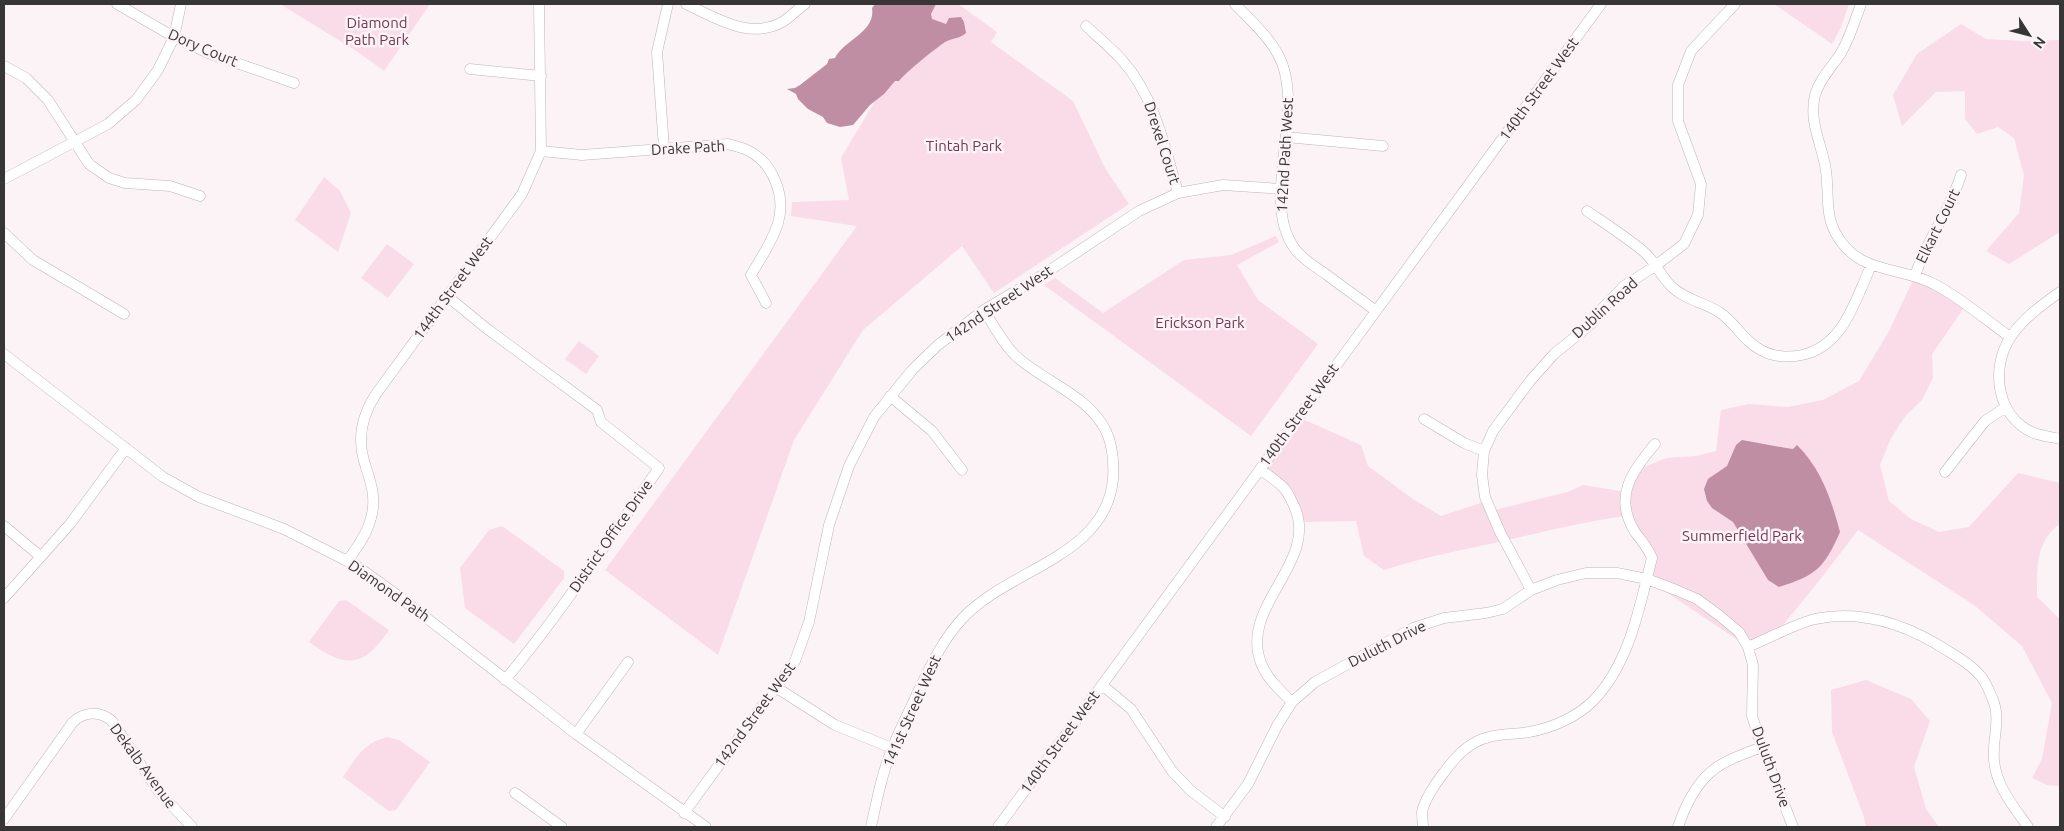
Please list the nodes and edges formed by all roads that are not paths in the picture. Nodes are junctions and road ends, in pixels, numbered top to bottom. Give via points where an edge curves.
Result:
1 (117, 4) edge
2 (181, 4) edge
3 (539, 4) edge
4 (668, 4) edge
5 (686, 4) edge
6 (805, 4) edge
7 (1235, 4) edge
8 (1601, 4) edge
9 (1735, 4) edge
10 (1861, 4) edge
11 (1086, 26) dead end
12 (174, 37) junction
13 (4, 66) edge
14 (470, 68) dead end
15 (541, 76) junction
16 (294, 83) dead end
17 (1286, 137) junction
18 (75, 142) junction
19 (1382, 146) dead end
20 (664, 148) junction
21 (541, 151) junction
22 (1961, 175) dead end
23 (4, 180) edge
24 (1282, 189) junction
25 (1178, 193) junction
26 (200, 196) dead end
27 (1587, 212) dead end
28 (4, 232) edge
29 (1655, 266) junction
30 (1871, 266) junction
31 (1915, 276) junction
32 (2060, 292) edge
33 (447, 296) junction
34 (766, 303) dead end
35 (984, 310) junction
36 (1376, 311) junction
37 (124, 314) dead end
38 (2010, 337) junction
39 (4, 354) edge
40 (890, 396) junction
41 (2006, 407) junction
42 (1424, 419) dead end
43 (2060, 439) edge
44 (1655, 444) dead end
45 (126, 448) junction
46 (1484, 451) junction
47 (1260, 469) junction
48 (962, 470) dead end
49 (1945, 472) dead end
50 (4, 526) edge
51 (40, 556) junction
52 (347, 561) junction
53 (1646, 578) junction
54 (1531, 590) junction
55 (4, 598) edge
56 (1748, 647) junction
57 (628, 662) dead end
58 (505, 680) junction
59 (1102, 685) junction
60 (777, 688) junction
61 (1292, 702) junction
62 (576, 734) junction
63 (1762, 747) junction
64 (892, 748) junction
65 (515, 793) dead end
66 (684, 814) junction
67 (1225, 817) junction
68 (4, 819) edge
69 (192, 827) edge
70 (562, 827) edge
71 (706, 827) edge
72 (871, 827) edge
73 (998, 827) edge
74 (1216, 827) edge
75 (1424, 827) edge
76 (1678, 827) edge
77 (1793, 827) edge
78 (2028, 827) edge

1 - 12 street, Dory Court
2 - 12 street
3 - 15 street, 144th Street West
4 - 20 street via 657,52
5 - 6 street via 735,27 759,29 782,22
7 - 17 street, 142nd Path West via 1268,40 1282,63 1289,94
8 - 36 street, 140th Street West
9 - 29 street, Dublin Road via 1691,51 1678,85 1678,121 1701,184 1698,215 1684,244
10 - 30 street via 1849,37 1818,85 1812,114 1825,166 1827,208 1832,224 1850,251
11 - 25 street, Drexel Court via 1122,60 1144,91
12 - 16 street, Dory Court via 208,53
12 - 18 street via 158,70 136,100 108,124
13 - 18 street via 26,78 48,100
14 - 15 street
15 - 21 street, 144th Street West
17 - 19 street
17 - 24 street, 142nd Path West
18 - 23 street
18 - 26 street via 90,164 109,178 125,183 170,186
20 - 21 street, Drake Path via 582,155
20 - 34 street, Drake Path via 728,144 748,150 765,163 778,186 781,206 778,224 751,275
21 - 33 street, 144th Street West via 522,194
22 - 31 street, Elkart Court via 1949,207 1924,250
24 - 25 street, 142nd Street West via 1224,185
24 - 36 street, 142nd Path West via 1282,221 1294,248
25 - 35 street, 142nd Street West via 1139,211
27 - 29 street via 1644,252
28 - 37 street via 34,260
29 - 30 street via 1672,288 1720,312 1748,342 1777,356 1794,357 1811,353 1838,334
29 - 46 street, Dublin Road via 1624,286 1591,324 1554,354 1493,431
30 - 31 street
31 - 38 street via 1952,294
32 - 38 street via 2034,312
33 - 52 street, 144th Street West via 366,411 361,440 372,488 372,517 365,535
33 - 58 street, District Office Drive via 597,410 601,422 659,468 528,653
35 - 40 street, 142nd Street West via 938,345
35 - 64 street, 141st Street West via 1017,357 1088,407 1105,429 1112,453 1112,491 1097,524 1076,545 993,592 961,620 936,654
36 - 47 street, 140th Street West
38 - 41 street via 2000,357 1998,384
39 - 45 street, Diamond Path
40 - 48 street via 932,430
40 - 60 street, 142nd Street West via 874,417 848,466 829,525 804,640
41 - 43 street via 2033,433
41 - 49 street via 1985,421
42 - 46 street
44 - 53 street via 1636,466 1625,497 1627,516 1648,546 1652,558
45 - 51 street via 70,524
45 - 52 street, Diamond Path via 163,477 199,496 284,529
46 - 54 street, Dublin Road via 1485,497
47 - 59 street, 140th Street West
47 - 61 street via 1285,489 1298,516 1296,546 1262,614 1258,630 1261,662 1267,676
50 - 51 street
51 - 55 street
52 - 58 street, Diamond Path via 397,595
53 - 54 street, Duluth Drive via 1617,573 1586,573
53 - 56 street, Duluth Drive via 1696,599 1739,632
53 - 75 street via 1625,654 1607,685 1572,716 1551,726 1528,732 1496,734 1474,743 1455,758 1436,783 1422,811
54 - 61 street, Duluth Drive via 1503,609 1444,618 1413,628 1315,682
56 - 63 street, Duluth Drive via 1753,665 1752,716
56 - 78 street via 1813,620 1847,615 1907,628 1967,663 1984,680 1994,702 1994,760 1999,783
57 - 62 street
58 - 62 street, Diamond Path
59 - 67 street via 1131,708 1172,770 1190,790
59 - 73 street, 140th Street West
60 - 64 street via 836,725
60 - 66 street, 142nd Street West
61 - 67 street, Duluth Drive via 1248,784
62 - 66 street, Diamond Path
63 - 76 street via 1721,764 1696,788
63 - 77 street, Duluth Drive
64 - 72 street, 141st Street West
65 - 70 street
66 - 71 street, Diamond Path
67 - 74 street, Duluth Drive
68 - 69 street, Dekalb Avenue via 73,722 90,713 102,715 112,722 154,786

